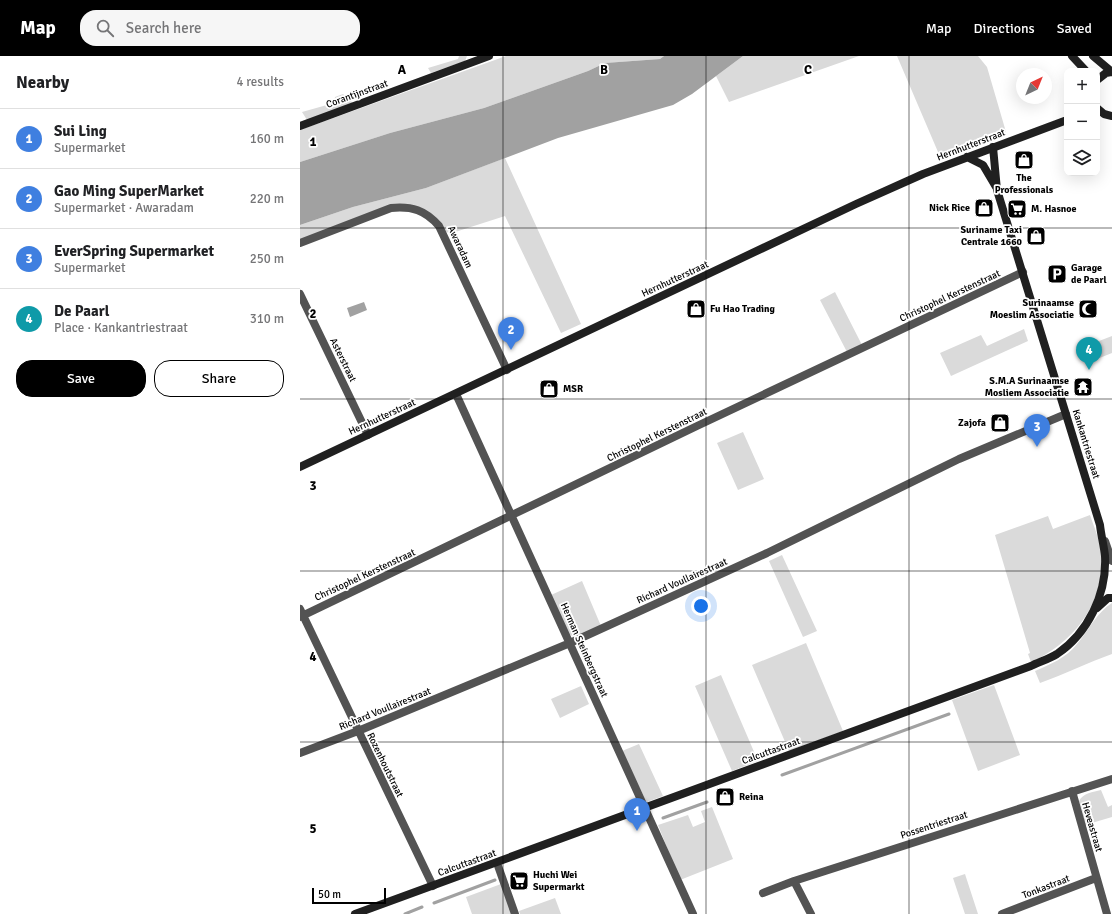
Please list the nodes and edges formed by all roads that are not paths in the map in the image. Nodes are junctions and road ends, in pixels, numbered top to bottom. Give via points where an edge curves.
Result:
1 (489, 56) edge
2 (1072, 56) edge
3 (1093, 56) edge
4 (475, 58) edge
5 (1083, 68) edge
6 (1112, 72) edge
7 (1100, 78) edge
8 (1103, 113) edge
9 (1064, 121) edge
10 (1112, 124) edge
11 (300, 126) edge
12 (993, 147) junction
13 (967, 157) junction
14 (997, 190) junction
15 (300, 243) edge
16 (1023, 272) junction
17 (300, 294) edge
18 (507, 370) junction
19 (456, 394) junction
20 (1066, 414) junction
21 (368, 435) junction
22 (300, 467) edge
23 (512, 516) junction
24 (1100, 525) junction
25 (1112, 561) edge
26 (1112, 598) edge
27 (1094, 611) junction
28 (301, 613) edge
29 (570, 643) junction
30 (358, 731) junction
31 (300, 753) edge
32 (1112, 779) edge
33 (1072, 790) junction
34 (645, 808) junction
35 (497, 862) junction
36 (1096, 878) junction
37 (794, 881) junction
38 (433, 886) junction
39 (763, 893) dead end
40 (355, 914) edge
41 (515, 914) edge
42 (693, 914) edge
43 (811, 914) edge
44 (1002, 914) edge
45 (1107, 914) edge

1 - 4 street, Corantijnstraat
2 - 5 street
3 - 6 street
4 - 11 street, Corantijnstraat
6 - 7 street
8 - 10 street
9 - 12 street, Hernhutterstraat
12 - 13 street, Hernhutterstraat
12 - 14 street, Kankantriestraat
13 - 14 street via 983,166
13 - 18 street, Hernhutterstraat via 856,204
14 - 16 street, Kankantriestraat
15 - 18 street, Awaradam via 391,208 419,210 430,216 439,226
16 - 20 street, Kankantriestraat
16 - 23 street, Christophel Kerstenstraat
17 - 21 street, Asterstraat
18 - 19 street, Hernhutterstraat
19 - 21 street, Hernhutterstraat
19 - 23 street, Herman Steinbergstraat
20 - 24 street, Kankantriestraat
20 - 29 street, Richard Voullairestraat via 959,458 767,553
21 - 22 street, Hernhutterstraat
23 - 28 street, Christophel Kerstenstraat
23 - 29 street, Herman Steinbergstraat
24 - 25 street, Kankantriestraat
24 - 27 street, Calcuttastraat via 1105,556 1104,580
26 - 27 street via 1108,598
27 - 34 street, Calcuttastraat via 1070,643 1056,655
28 - 30 street, Rozenhoutstraat
29 - 30 street, Richard Voullairestraat
29 - 34 street, Herman Steinbergstraat
30 - 31 street, Richard Voullairestraat
30 - 38 street, Rozenhoutstraat
32 - 33 street, Possentriestraat
33 - 36 street, Heveastraat
33 - 37 street, Possentriestraat
34 - 35 street, Calcuttastraat
34 - 42 street, Herman Steinbergstraat
35 - 38 street, Calcuttastraat
35 - 41 street
36 - 44 street, Tonkastraat
36 - 45 street, Heveastraat
37 - 39 street, Possentriestraat
37 - 43 street
38 - 40 street, Calcuttastraat

